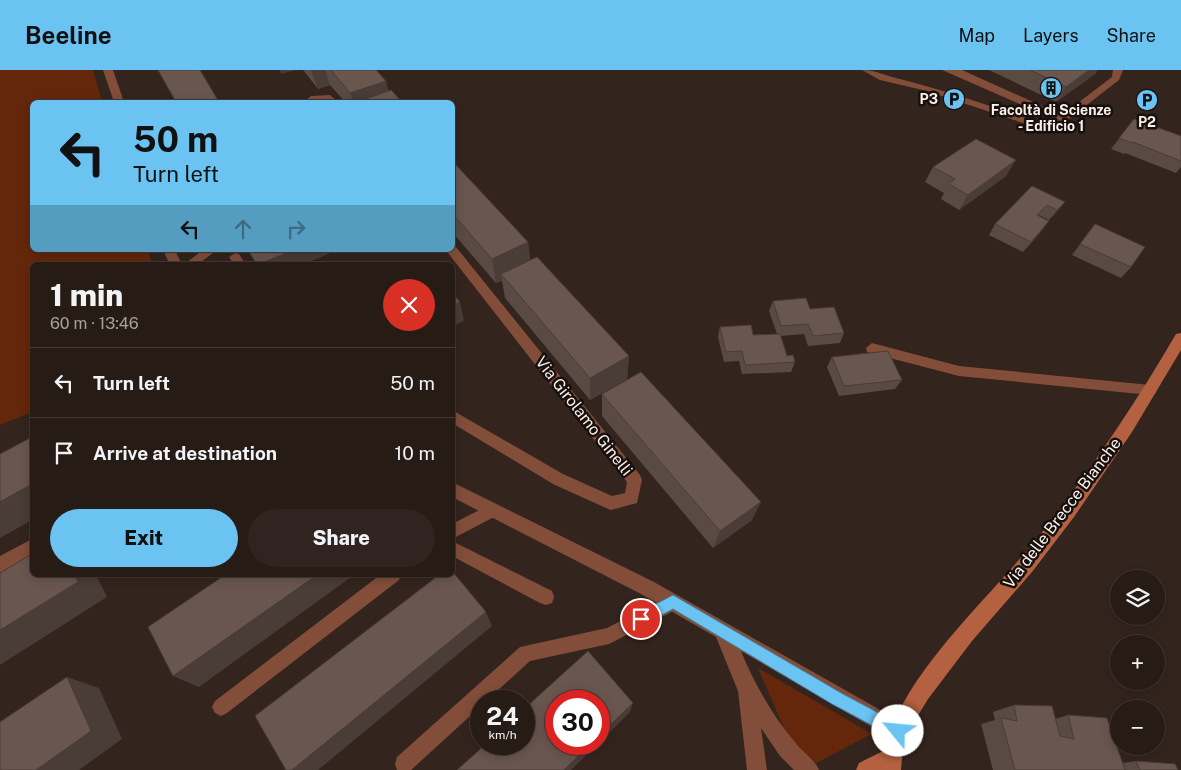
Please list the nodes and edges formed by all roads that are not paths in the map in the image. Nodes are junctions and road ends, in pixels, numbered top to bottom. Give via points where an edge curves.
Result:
1 (108, 70) edge
2 (867, 70) edge
3 (947, 70) edge
4 (1118, 70) edge
5 (118, 100) edge
6 (312, 100) edge
7 (332, 100) edge
8 (1063, 119) junction
9 (208, 252) edge
10 (454, 252) edge
11 (193, 262) edge
12 (1181, 338) edge
13 (872, 348) dead end
14 (1150, 390) junction
15 (455, 418) edge
16 (455, 491) edge
17 (492, 511) junction
18 (455, 530) edge
19 (30, 547) edge
20 (455, 550) edge
21 (0, 565) edge
22 (390, 577) edge
23 (546, 597) dead end
24 (673, 602) junction
25 (723, 631) junction
26 (747, 690) junction
27 (221, 706) dead end
28 (898, 731) junction
29 (404, 764) dead end
30 (891, 764) edge
31 (757, 770) edge
32 (809, 770) edge
33 (866, 770) edge

1 - 5 street
2 - 8 lane via 883,78 930,89 1041,126
3 - 8 lane via 959,72
4 - 8 lane via 1116,78
6 - 7 lane
9 - 11 lane
10 - 15 lane, Via Girolamo Ginelli via 635,480 632,498 611,502 558,479
12 - 14 street, Via delle Brecce Bianche
13 - 14 lane via 959,371
14 - 28 street, Via delle Brecce Bianche via 1093,476 1026,567 948,654
16 - 17 street
17 - 18 lane
17 - 24 street
19 - 21 lane
20 - 23 lane
22 - 27 lane
24 - 25 street
24 - 29 lane via 609,636 526,653
25 - 26 street
25 - 28 street
26 - 31 street
26 - 32 street via 787,749
28 - 30 street, Via delle Brecce Bianche
30 - 33 street, Via delle Brecce Bianche

